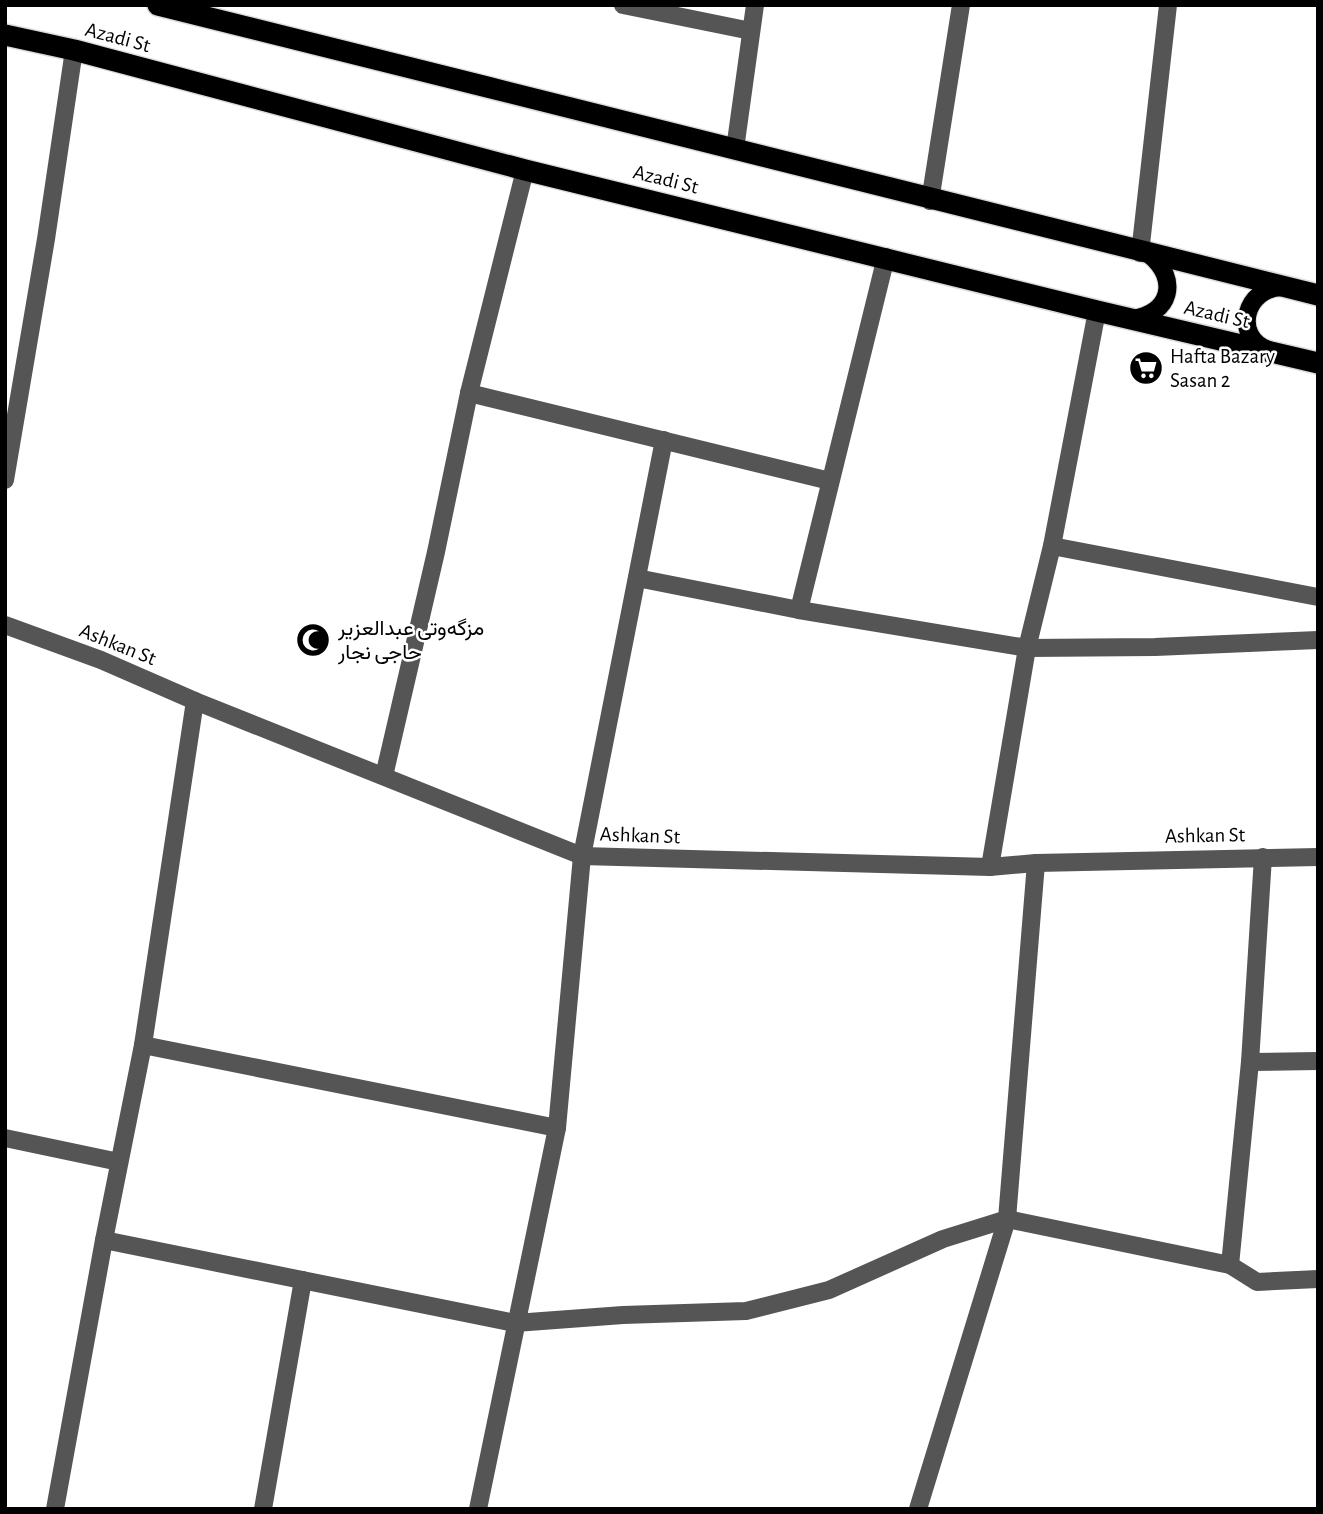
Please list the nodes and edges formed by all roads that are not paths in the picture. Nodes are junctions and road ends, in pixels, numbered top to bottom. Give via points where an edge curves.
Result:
1 (158, 5) edge
2 (622, 5) edge
3 (755, 5) edge
4 (961, 5) edge
5 (1168, 5) edge
6 (751, 31) junction
7 (5, 35) edge
8 (74, 50) junction
9 (735, 149) junction
10 (525, 170) junction
11 (930, 201) junction
12 (1145, 254) junction
13 (886, 257) junction
14 (1286, 288) junction
15 (1318, 295) edge
16 (1097, 311) junction
17 (1132, 319) junction
18 (1274, 352) junction
19 (1318, 362) edge
20 (469, 393) junction
21 (664, 440) junction
22 (5, 480) edge
23 (830, 481) junction
24 (1052, 546) junction
25 (638, 578) junction
26 (1318, 597) edge
27 (799, 610) junction
28 (5, 625) edge
29 (1318, 640) edge
30 (1027, 648) junction
31 (195, 701) junction
32 (384, 776) junction
33 (582, 856) junction
34 (1263, 857) junction
35 (1318, 857) edge
36 (1037, 863) junction
37 (990, 867) junction
38 (143, 1045) junction
39 (1318, 1061) edge
40 (1250, 1062) junction
41 (557, 1128) junction
42 (5, 1138) edge
43 (119, 1162) junction
44 (1007, 1219) junction
45 (104, 1240) junction
46 (1230, 1265) junction
47 (1318, 1279) edge
48 (303, 1280) junction
49 (515, 1323) junction
50 (55, 1509) edge
51 (263, 1509) edge
52 (478, 1509) edge
53 (918, 1509) edge

1 - 9 highway, Azadi St
2 - 6 street
3 - 6 street
4 - 11 street
5 - 12 street
6 - 9 street
7 - 8 highway, Azadi St
8 - 10 highway, Azadi St
8 - 22 street
9 - 11 highway, Azadi St
10 - 13 highway, Azadi St
10 - 20 street
11 - 12 highway, Azadi St
12 - 14 highway, Azadi St
12 - 17 main road via 1165,272 1167,294 1154,313
13 - 16 highway, Azadi St
13 - 23 street
14 - 15 highway, Azadi St
14 - 18 main road via 1261,292 1247,314 1252,338
16 - 17 highway, Azadi St
16 - 24 street
17 - 18 highway, Azadi St
18 - 19 highway, Azadi St
20 - 21 street
20 - 32 street
21 - 23 street
21 - 25 street
23 - 27 street
24 - 26 street
24 - 30 street
25 - 27 street
25 - 33 street
27 - 30 street
28 - 31 street, Ashkan St
29 - 30 street
30 - 37 street
31 - 32 street, Ashkan St
31 - 38 street
32 - 33 street, Ashkan St
33 - 37 street, Ashkan St
33 - 41 street
34 - 35 street, Ashkan St
34 - 36 street, Ashkan St
34 - 40 street
36 - 37 street, Ashkan St
36 - 44 street
38 - 41 street
38 - 43 street
39 - 40 street
40 - 46 street
41 - 49 street
42 - 43 street
43 - 45 street
44 - 46 street
44 - 49 street via 943,1239 828,1290 746,1311
44 - 53 street
45 - 48 street
45 - 50 street
46 - 47 street via 1257,1282
48 - 49 street
48 - 51 street
49 - 52 street

